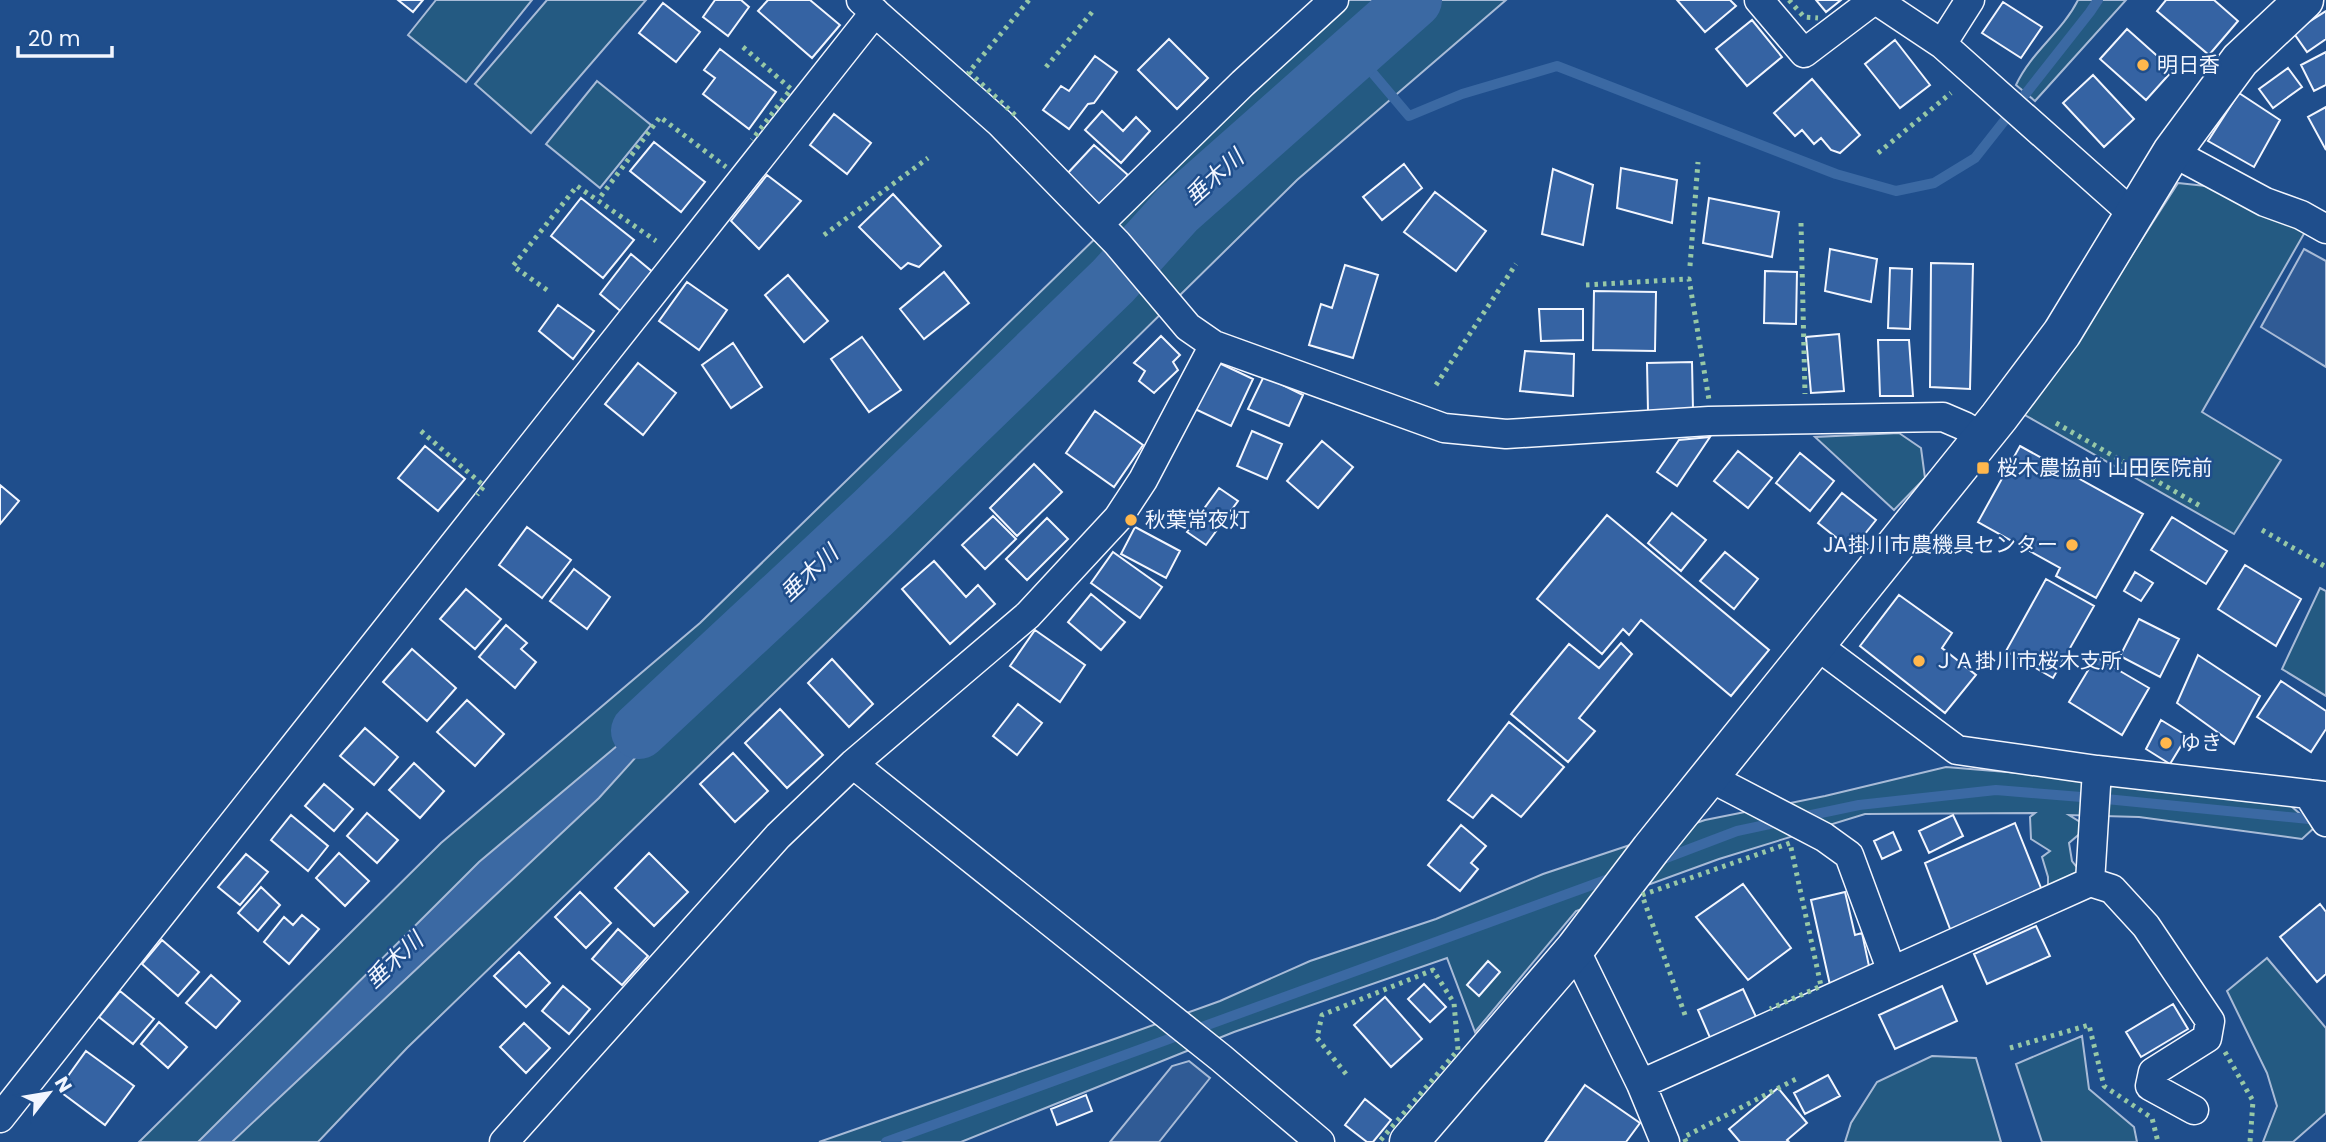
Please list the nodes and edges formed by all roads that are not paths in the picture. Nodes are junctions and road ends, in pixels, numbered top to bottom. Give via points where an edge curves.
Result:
1 (1334, 0) edge
2 (1759, 0) edge
3 (1875, 0) edge
4 (1970, 0) edge
5 (2304, 0) edge
6 (868, 6) edge
7 (1942, 44) junction
8 (2172, 152) junction
9 (2133, 214) junction
10 (2326, 229) edge
11 (1108, 233) junction
12 (1214, 345) junction
13 (1982, 437) junction
14 (1815, 644) junction
15 (853, 764) junction
16 (2097, 774) junction
17 (1709, 777) junction
18 (2317, 795) edge
19 (2326, 822) edge
20 (2090, 882) junction
21 (1575, 949) junction
22 (1891, 969) junction
23 (1641, 1084) junction
24 (2194, 1110) dead end
25 (0, 1118) edge
26 (504, 1142) edge
27 (1320, 1142) edge
28 (1409, 1142) edge
29 (1665, 1142) edge

1 - 11 street via 1243,83
2 - 3 street via 1804,53
3 - 7 street
4 - 7 street
5 - 8 street via 2240,60
6 - 11 street via 1000,123
6 - 25 street
7 - 9 street
8 - 9 street
8 - 10 street
9 - 13 street via 2062,333
11 - 12 street via 1188,327
12 - 13 street via 1444,428 1506,434 1709,421 1943,418
12 - 15 street via 1143,480 1118,517 1028,615
13 - 14 street
14 - 16 street via 1957,750
14 - 17 street
15 - 26 street via 778,836
15 - 27 street
16 - 18 street
16 - 20 street
17 - 21 street
17 - 22 street via 1824,837 1849,855
18 - 19 street
20 - 22 street
20 - 24 street via 2112,889 2146,926 2210,1021 2207,1038 2153,1072 2150,1086
21 - 23 street
21 - 28 street
22 - 23 street
23 - 29 street

